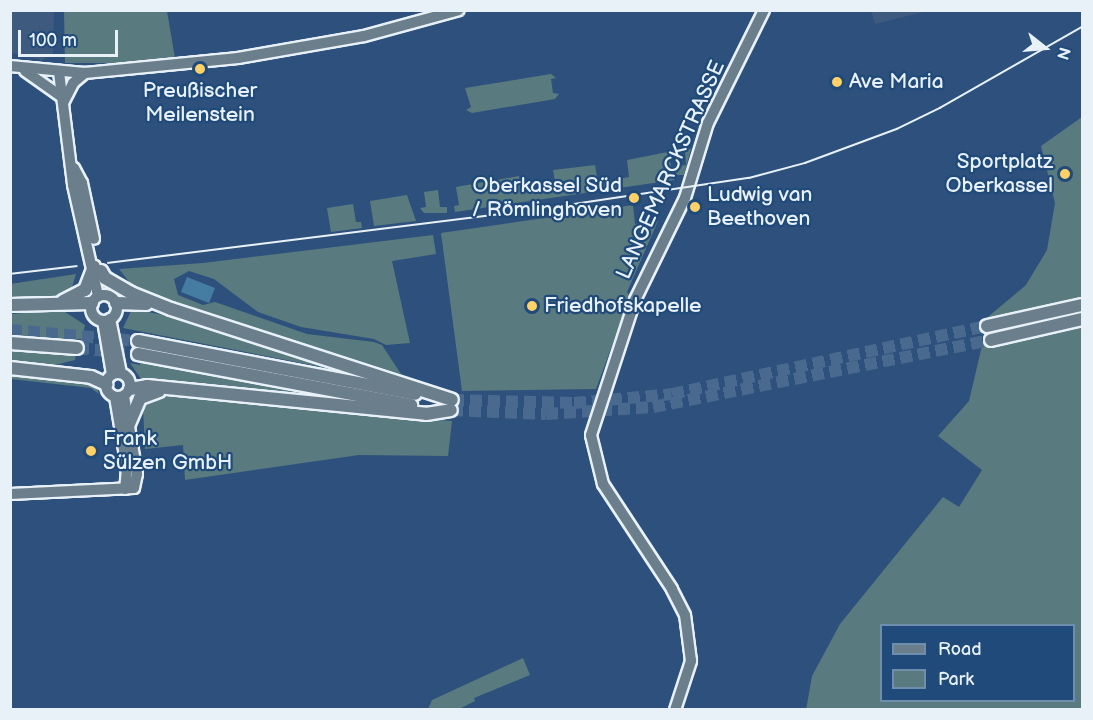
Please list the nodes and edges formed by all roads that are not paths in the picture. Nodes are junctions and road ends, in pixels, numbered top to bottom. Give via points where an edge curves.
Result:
1 (459, 10) edge
2 (764, 10) edge
3 (15, 67) edge
4 (59, 72) junction
5 (85, 74) junction
6 (62, 100) junction
7 (97, 269) junction
8 (103, 299) junction
9 (56, 303) junction
10 (10, 305) edge
11 (1083, 305) edge
12 (171, 309) junction
13 (1083, 319) edge
14 (106, 320) junction
15 (987, 326) tunnel mouth
16 (991, 340) tunnel mouth
17 (10, 343) edge
18 (77, 348) tunnel mouth
19 (138, 348) tunnel mouth
20 (10, 368) edge
21 (113, 377) junction
22 (169, 390) junction
23 (123, 394) junction
24 (451, 405) junction
25 (129, 424) junction
26 (130, 489) junction
27 (10, 494) edge
28 (675, 710) edge

1 - 5 main road via 364,36 177,65
2 - 28 main road, LANGEMARCKSTRASSE via 708,123 685,198 635,300 591,435 603,484 685,615 691,662
3 - 4 main road
3 - 6 main road
4 - 5 main road
4 - 6 main road
5 - 6 main road via 73,83
6 - 7 main road
7 - 8 main road
7 - 9 highway via 85,290
7 - 12 highway via 131,293
8 - 9 highway
8 - 12 highway
8 - 14 main road via 116,314
8 - 14 main road via 93,315
9 - 10 highway
11 - 15 highway
12 - 24 highway
13 - 16 highway
14 - 21 main road
17 - 18 highway
19 - 24 highway
20 - 21 highway
21 - 23 main road
21 - 23 main road via 128,378
22 - 23 highway via 140,386
22 - 24 highway via 426,414
22 - 25 highway via 152,391 140,398
23 - 25 main road
23 - 26 main road
25 - 26 main road via 137,474
26 - 27 main road

